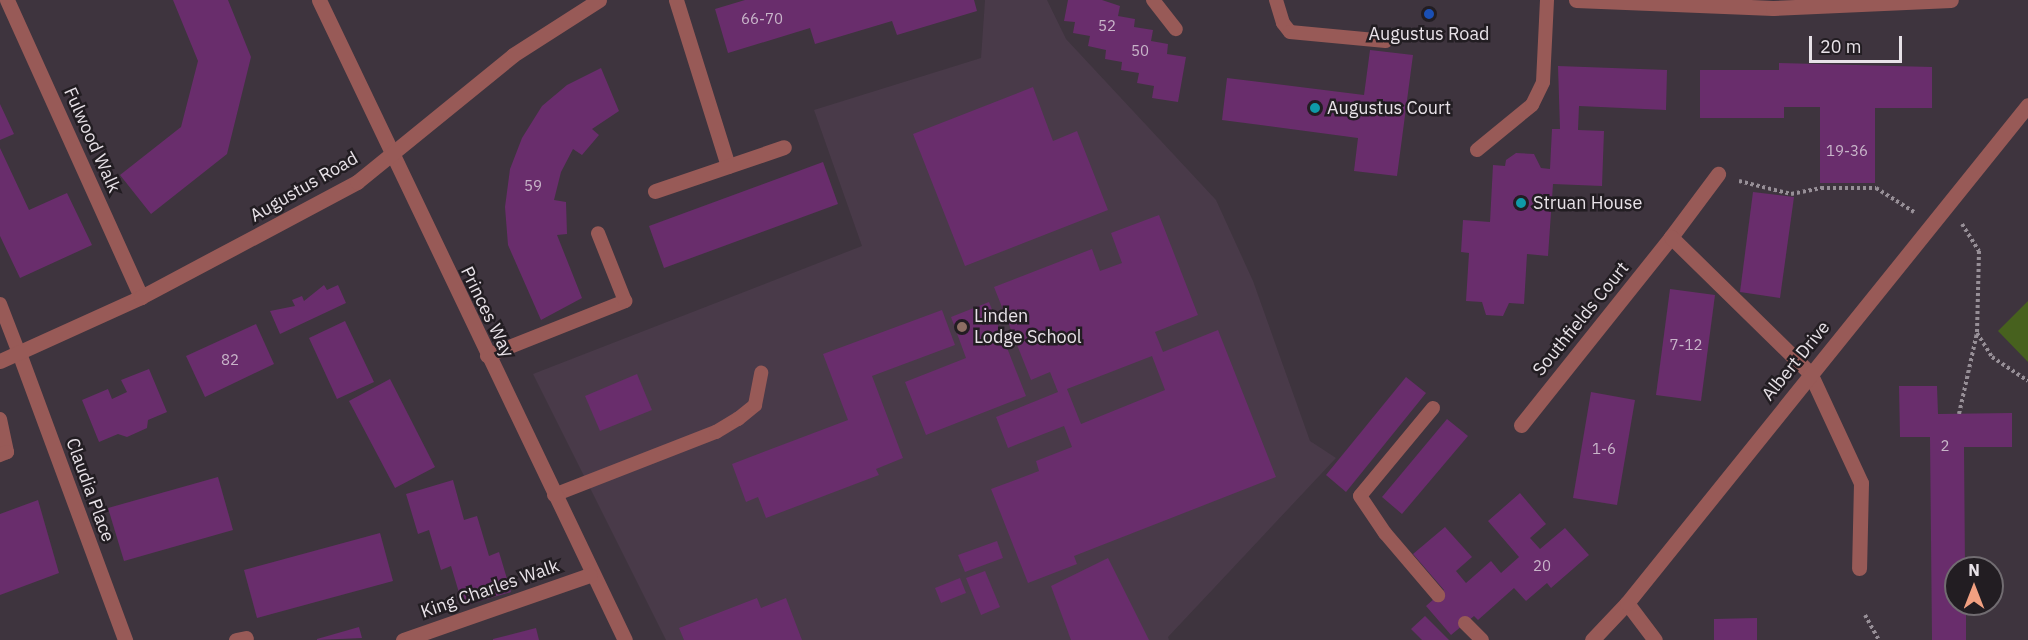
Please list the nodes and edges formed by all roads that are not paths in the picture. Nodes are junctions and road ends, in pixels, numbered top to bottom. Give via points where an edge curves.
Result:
1 (7, 0) edge
2 (319, 0) edge
3 (599, 0) edge
4 (676, 0) edge
5 (1153, 0) edge
6 (1276, 0) edge
7 (1547, 0) edge
8 (1576, 0) edge
9 (1951, 0) edge
10 (1922, 2) edge
11 (1176, 29) dead end
12 (1386, 41) dead end
13 (2028, 105) edge
14 (784, 147) dead end
15 (1477, 150) dead end
16 (391, 157) junction
17 (728, 166) junction
18 (1718, 174) road end
19 (655, 191) dead end
20 (597, 233) dead end
21 (1671, 237) junction
22 (141, 297) junction
23 (0, 304) edge
24 (20, 353) junction
25 (487, 356) junction
26 (0, 361) edge
27 (761, 373) dead end
28 (1810, 373) junction
29 (1433, 408) dead end
30 (0, 419) edge
31 (1521, 425) dead end
32 (0, 455) edge
33 (554, 495) junction
34 (1859, 568) dead end
35 (590, 575) junction
36 (1438, 596) dead end
37 (1627, 603) junction
38 (1465, 623) dead end
39 (124, 640) edge
40 (403, 640) edge
41 (625, 640) edge
42 (1482, 640) edge
43 (1592, 640) edge
44 (1655, 640) edge

1 - 22 street, Fulwood Walk
2 - 16 street, Princes Way
3 - 16 street, Augustus Road via 513,55
4 - 17 street
5 - 11 lane
6 - 12 lane via 1290,32
7 - 15 lane via 1543,82 1532,105
8 - 10 street via 1773,8
9 - 10 street
13 - 28 street, Albert Drive
14 - 17 street
16 - 22 street, Augustus Road via 357,182
16 - 25 street, Princes Way
17 - 19 street
18 - 21 street, Southfields Court
20 - 25 lane via 625,301
21 - 28 street
21 - 31 street, Southfields Court
22 - 24 street, Augustus Road
23 - 24 lane
24 - 26 street, Augustus Road
24 - 39 street, Claudia Place
25 - 33 street, Princes Way
27 - 33 lane via 755,405 716,432
28 - 34 street via 1861,483
28 - 37 street, Albert Drive
29 - 36 lane via 1360,496 1385,533
30 - 32 lane via 7,452
33 - 35 street, Princes Way
35 - 40 street, King Charles Walk
35 - 41 street, Princes Way
37 - 43 street, Albert Drive
37 - 44 street
38 - 42 lane

